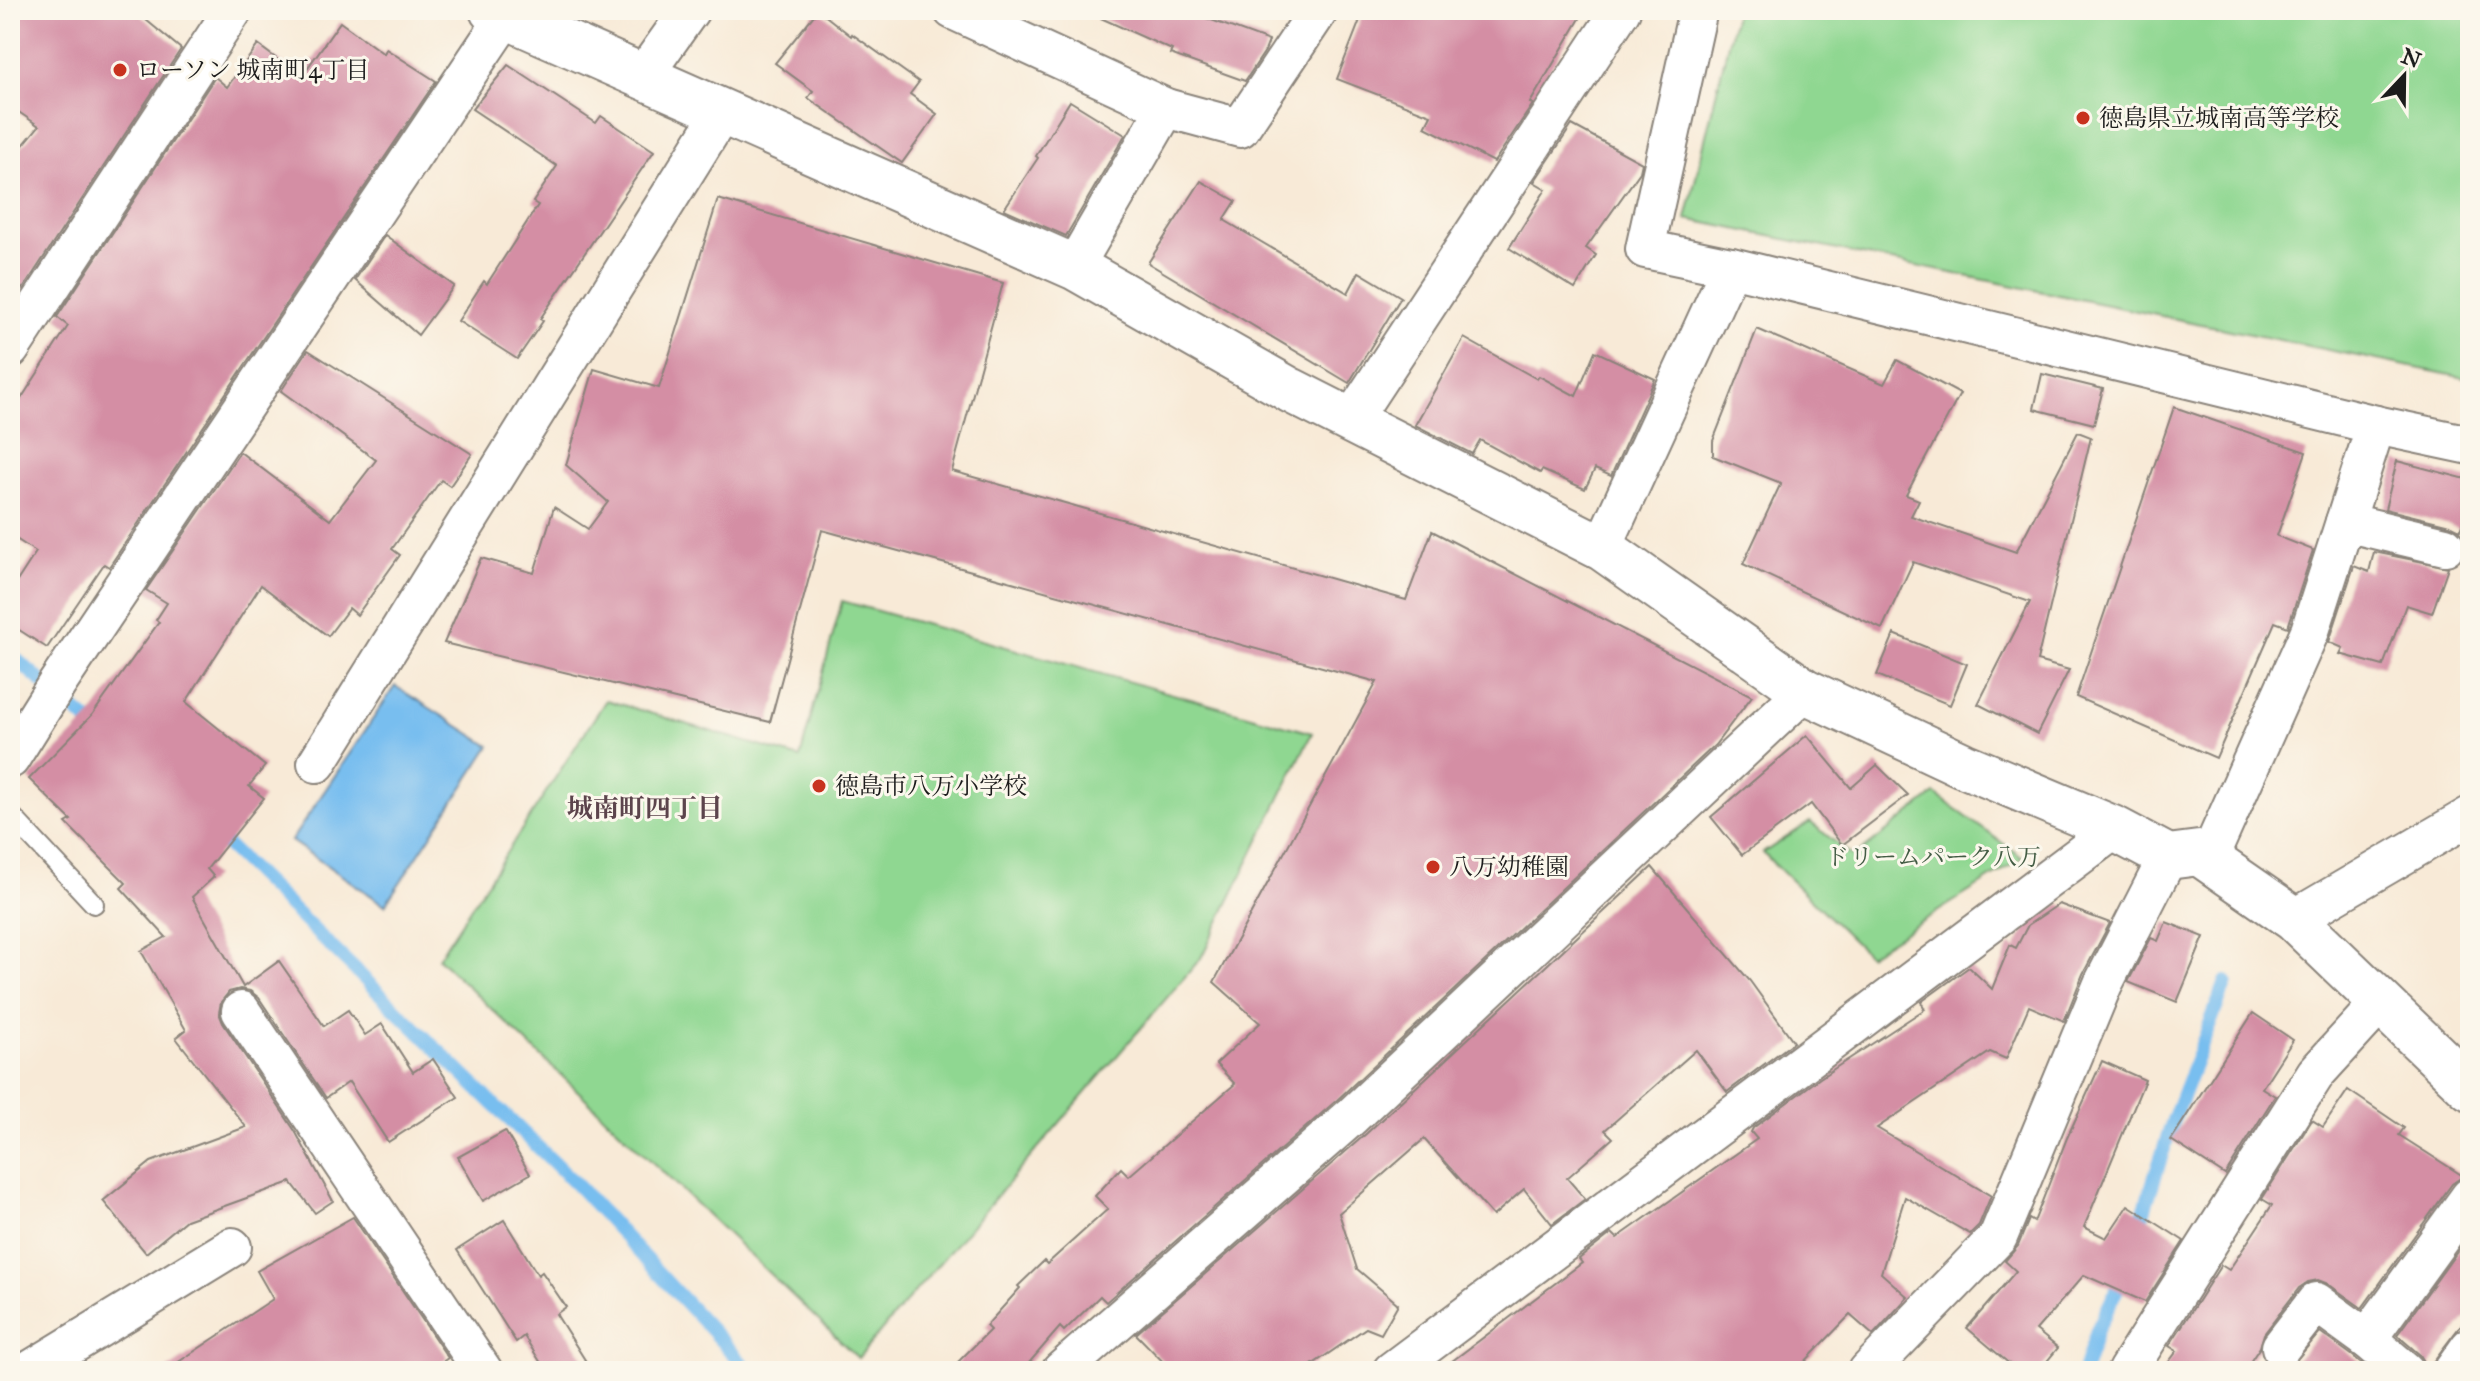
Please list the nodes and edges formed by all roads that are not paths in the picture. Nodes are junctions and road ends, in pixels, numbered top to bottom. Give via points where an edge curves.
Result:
1 (233, 10) edge
2 (690, 10) edge
3 (953, 10) edge
4 (1319, 10) edge
5 (1621, 10) edge
6 (1698, 10) edge
7 (499, 13) edge
8 (643, 76) junction
9 (1166, 108) junction
10 (723, 111) junction
11 (1074, 267) junction
12 (1731, 267) junction
13 (10, 349) edge
14 (1350, 422) junction
15 (2376, 425) junction
16 (2470, 445) edge
17 (2345, 522) junction
18 (2445, 546) dead end
19 (1602, 548) junction
20 (1805, 691) junction
21 (10, 759) edge
22 (317, 763) dead end
23 (10, 814) edge
24 (2470, 816) edge
25 (2115, 829) junction
26 (2188, 859) junction
27 (94, 904) dead end
28 (2294, 919) junction
29 (2381, 1002) junction
30 (241, 1011) dead end
31 (2470, 1088) edge
32 (2470, 1197) edge
33 (232, 1247) dead end
34 (2367, 1339) junction
35 (2281, 1347) dead end
36 (2470, 1347) edge
37 (29, 1371) edge
38 (483, 1371) edge
39 (1061, 1371) edge
40 (1392, 1371) edge
41 (1868, 1371) edge
42 (2127, 1371) edge
43 (2405, 1371) edge
44 (2453, 1371) edge

1 - 13 street
2 - 8 street
3 - 9 street
4 - 9 street via 1240,128
5 - 14 street
6 - 12 street via 1645,249
7 - 8 street
7 - 21 street
8 - 10 street
9 - 11 street
10 - 11 street
10 - 22 street
11 - 14 street
12 - 15 street
12 - 19 street
14 - 19 street
15 - 16 street
15 - 17 street
17 - 18 street
17 - 26 street via 2310,631
19 - 20 street
20 - 25 street
20 - 39 street via 1352,1116
23 - 27 lane
24 - 28 street
25 - 26 street
25 - 40 street
26 - 28 street
26 - 41 street via 2103,984 1998,1237
28 - 29 street
29 - 31 street
29 - 42 street via 2316,1073
30 - 38 street
32 - 34 street
33 - 37 street
34 - 35 street via 2316,1302
34 - 43 street
36 - 44 street

